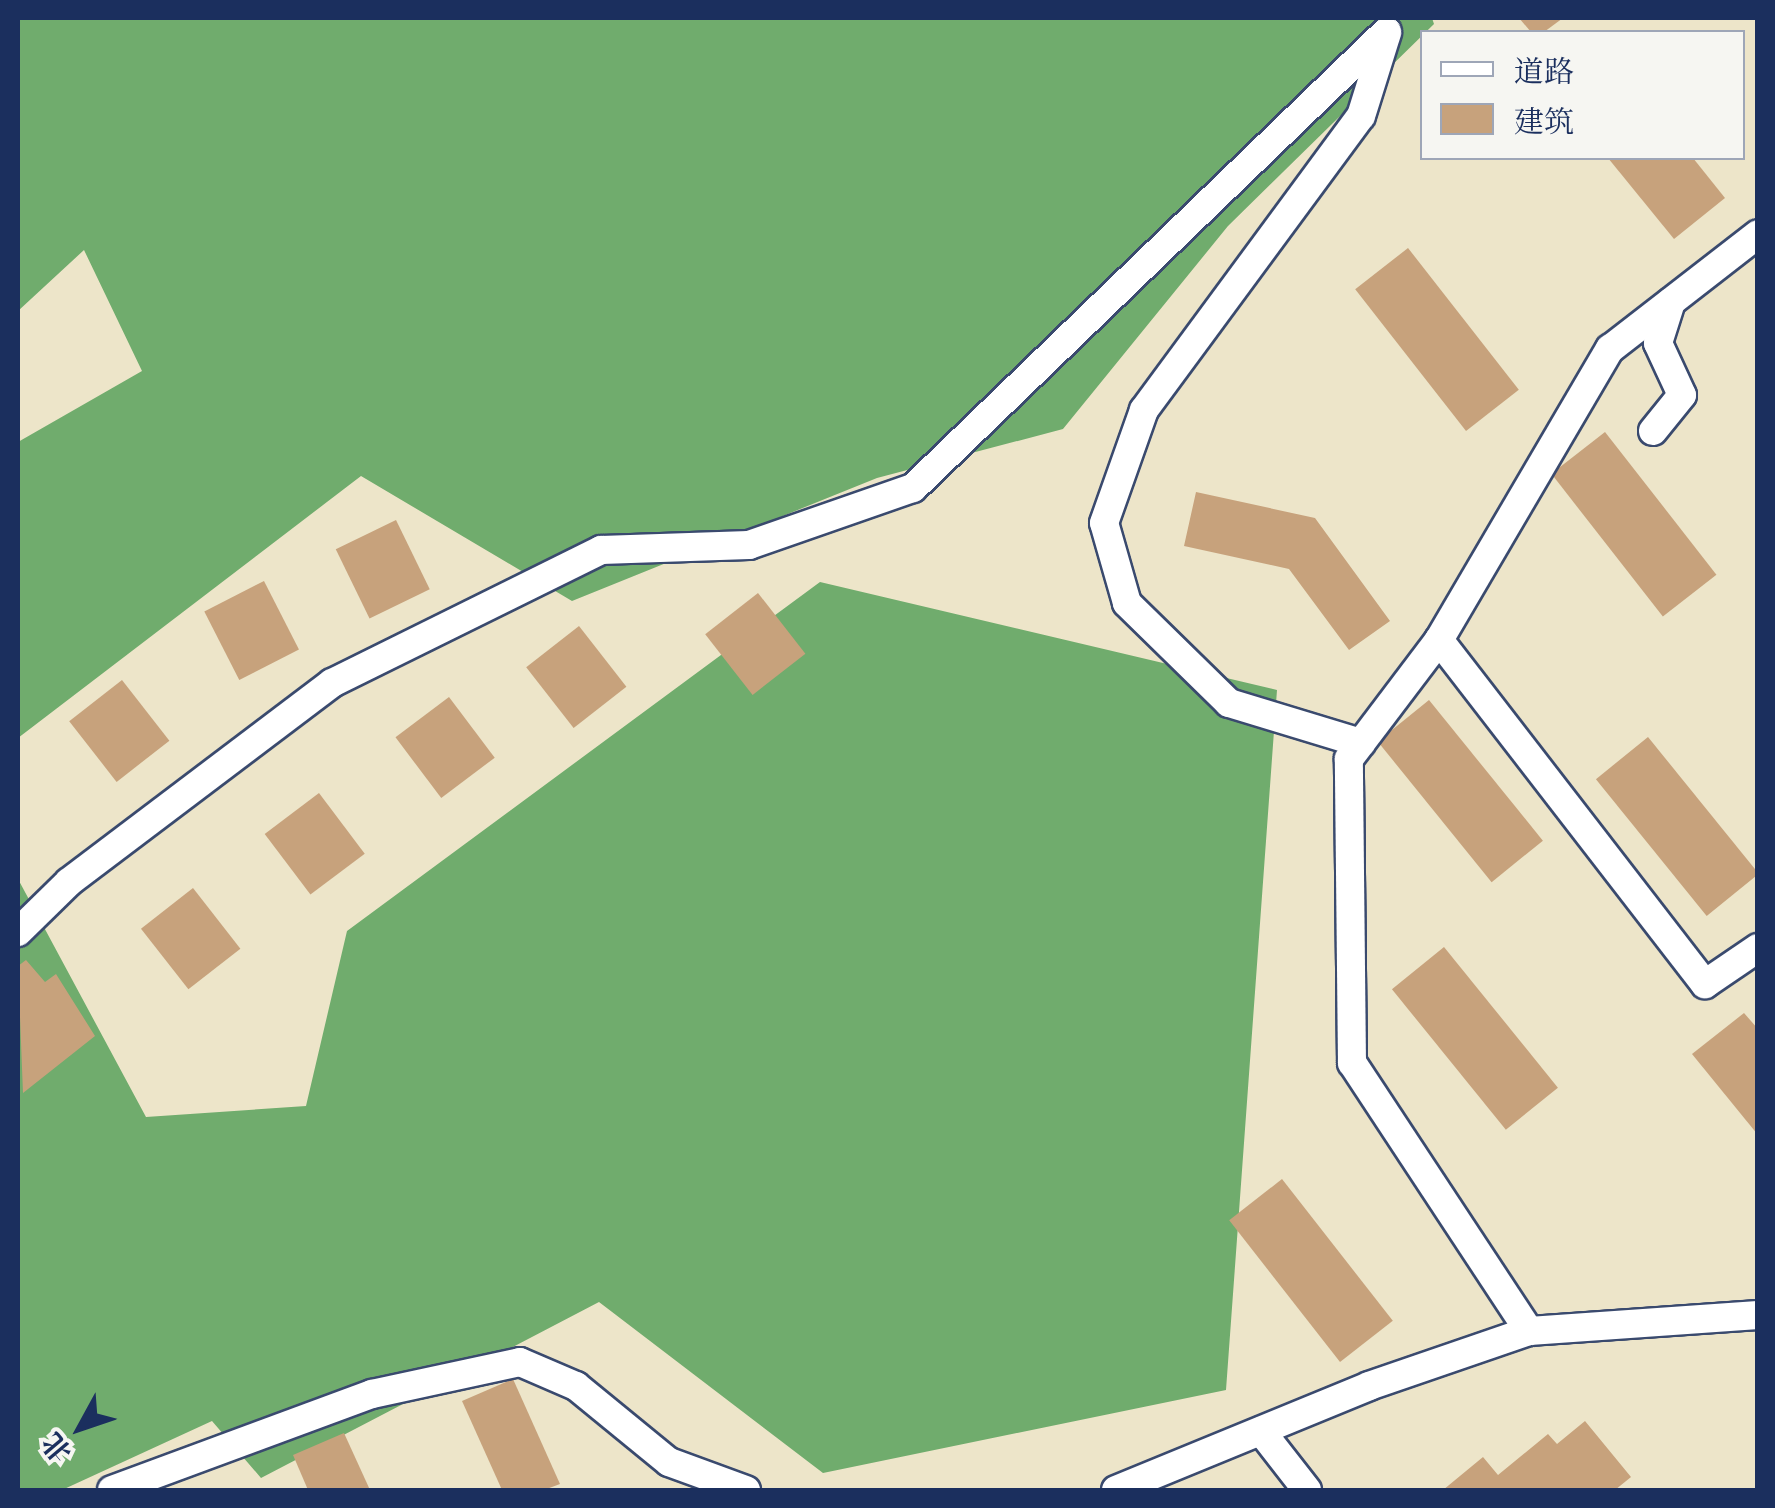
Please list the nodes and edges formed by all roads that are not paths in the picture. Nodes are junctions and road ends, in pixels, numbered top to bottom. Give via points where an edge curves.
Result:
1 (1389, 24) edge
2 (1758, 234) edge
3 (1671, 302) junction
4 (1653, 431) dead end
5 (1439, 640) junction
6 (1361, 743) junction
7 (18, 932) edge
8 (1758, 948) edge
9 (1758, 1315) edge
10 (1529, 1331) junction
11 (1261, 1431) junction
12 (112, 1490) edge
13 (746, 1490) edge
14 (1116, 1490) edge
15 (1308, 1490) edge

1 - 6 street via 1361,116 1144,410 1104,523 1128,603 1229,704
1 - 7 street via 913,488 749,544 601,550 332,683 69,882
2 - 3 street
3 - 4 street via 1658,343 1682,395
3 - 5 street via 1610,350
5 - 6 street
5 - 8 street via 1704,984
6 - 10 street via 1349,759 1352,1063
9 - 10 street
10 - 11 street
11 - 14 street
11 - 15 street
12 - 13 street via 372,1394 520,1362 576,1386 669,1462

